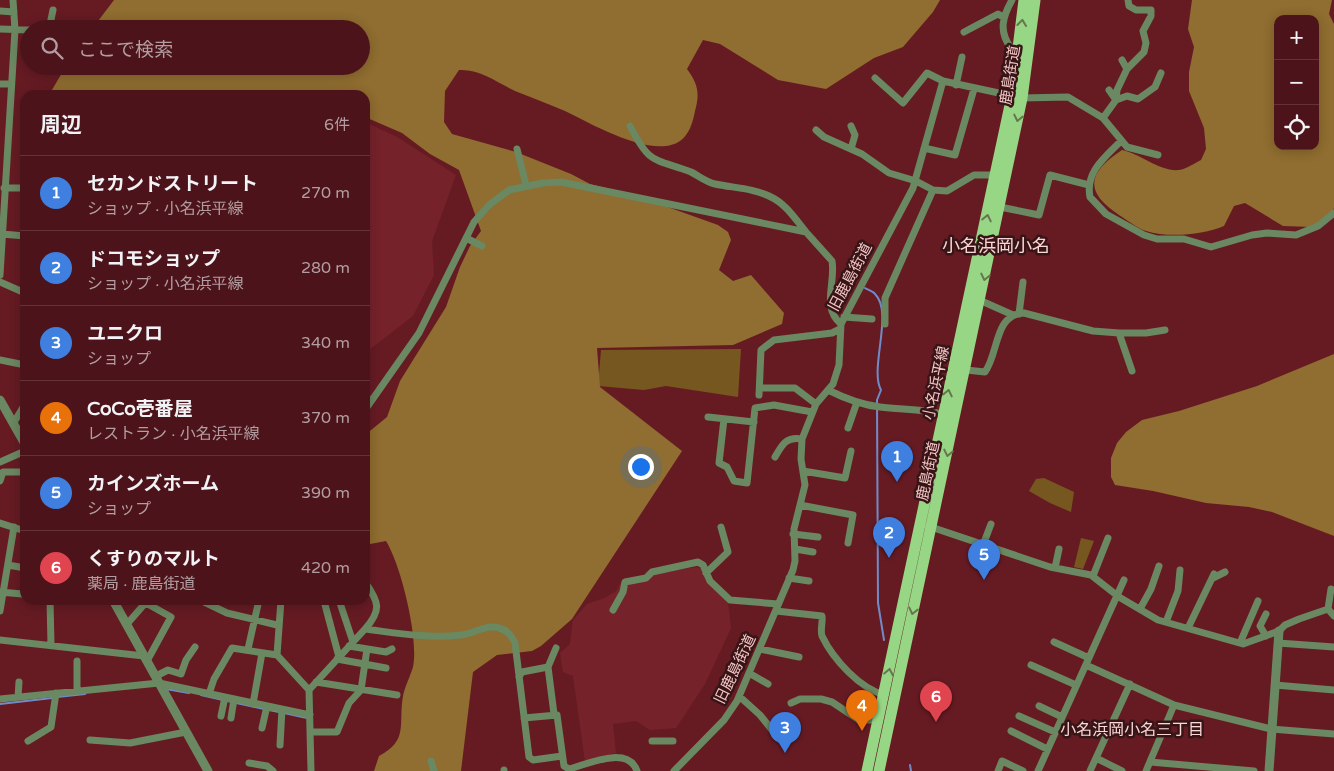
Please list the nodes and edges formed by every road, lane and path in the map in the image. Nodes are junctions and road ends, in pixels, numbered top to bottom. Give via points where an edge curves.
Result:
1 (13, 0) edge
2 (1012, 0) edge
3 (1024, 0) edge
4 (1034, 0) edge
5 (1128, 0) edge
6 (53, 10) dead end
7 (0, 11) edge
8 (14, 12) junction
9 (1003, 17) junction
10 (51, 20) edge
11 (0, 29) edge
12 (15, 30) junction
13 (20, 30) edge
14 (964, 32) dead end
15 (1024, 49) junction
16 (962, 57) dead end
17 (1122, 60) dead end
18 (1127, 70) junction
19 (1161, 73) dead end
20 (875, 78) dead end
21 (943, 81) junction
22 (0, 84) edge
23 (11, 84) junction
24 (956, 85) junction
25 (974, 89) junction
26 (1109, 90) dead end
27 (1017, 97) junction
28 (1116, 100) junction
29 (1103, 118) junction
30 (630, 126) dead end
31 (851, 126) dead end
32 (816, 130) dead end
33 (1121, 141) junction
34 (924, 148) junction
35 (517, 149) dead end
36 (851, 149) junction
37 (1158, 155) dead end
38 (1001, 175) junction
39 (916, 181) junction
40 (526, 185) junction
41 (1089, 185) junction
42 (4, 188) junction
43 (20, 188) edge
44 (933, 190) junction
45 (2, 203) edge
46 (1000, 207) junction
47 (1334, 213) edge
48 (806, 232) junction
49 (2, 234) junction
50 (20, 236) edge
51 (466, 238) junction
52 (482, 246) dead end
53 (0, 275) edge
54 (0, 282) edge
55 (1022, 282) dead end
56 (20, 291) edge
57 (975, 298) junction
58 (1016, 314) junction
59 (872, 319) dead end
60 (842, 323) junction
61 (885, 324) dead end
62 (1165, 330) dead end
63 (1119, 333) junction
64 (0, 360) edge
65 (20, 364) edge
66 (966, 370) junction
67 (1132, 371) dead end
68 (828, 390) junction
69 (0, 400) edge
70 (857, 402) junction
71 (370, 403) edge
72 (816, 404) junction
73 (20, 412) edge
74 (812, 412) junction
75 (708, 417) dead end
76 (949, 417) junction
77 (724, 419) junction
78 (754, 422) junction
79 (13, 424) junction
80 (848, 428) dead end
81 (20, 436) edge
82 (802, 439) junction
83 (851, 452) dead end
84 (20, 453) edge
85 (775, 458) dead end
86 (0, 462) edge
87 (803, 471) junction
88 (20, 472) edge
89 (0, 481) edge
90 (800, 505) junction
91 (0, 523) edge
92 (991, 524) dead end
93 (926, 526) junction
94 (14, 527) junction
95 (721, 527) dead end
96 (20, 529) edge
97 (793, 534) junction
98 (818, 537) dead end
99 (1108, 538) dead end
100 (848, 543) dead end
101 (983, 545) junction
102 (1059, 549) dead end
103 (796, 550) junction
104 (813, 552) dead end
105 (8, 565) junction
106 (1159, 566) dead end
107 (20, 567) edge
108 (1055, 568) junction
109 (1180, 570) dead end
110 (1225, 572) dead end
111 (706, 573) junction
112 (1093, 576) junction
113 (789, 578) junction
114 (1124, 580) dead end
115 (809, 581) dead end
116 (1331, 589) dead end
117 (370, 590) edge
118 (2, 592) edge
119 (20, 594) edge
120 (1117, 595) junction
121 (1258, 601) dead end
122 (50, 605) edge
123 (116, 605) edge
124 (143, 605) edge
125 (153, 605) edge
126 (210, 605) edge
127 (258, 605) edge
128 (280, 605) edge
129 (325, 605) edge
130 (340, 605) edge
131 (777, 607) junction
132 (1140, 609) junction
133 (614, 610) dead end
134 (1328, 610) junction
135 (0, 612) edge
136 (1266, 614) dead end
137 (1334, 616) edge
138 (255, 620) junction
139 (1166, 622) junction
140 (126, 624) junction
141 (278, 625) junction
142 (1188, 628) junction
143 (365, 630) junction
144 (1279, 632) junction
145 (1266, 636) junction
146 (0, 640) edge
147 (1054, 642) dead end
148 (1240, 643) junction
149 (1278, 643) junction
150 (351, 644) junction
151 (51, 645) junction
152 (1334, 647) edge
153 (195, 648) dead end
154 (556, 648) dead end
155 (248, 649) junction
156 (367, 649) junction
157 (392, 649) dead end
158 (760, 650) junction
159 (262, 653) junction
160 (277, 655) junction
161 (799, 657) dead end
162 (146, 658) junction
163 (338, 658) junction
164 (1089, 658) junction
165 (77, 661) dead end
166 (365, 664) junction
167 (1030, 665) dead end
168 (1086, 665) junction
169 (548, 666) junction
170 (386, 668) dead end
171 (750, 674) junction
172 (519, 676) junction
173 (158, 680) junction
174 (19, 682) dead end
175 (316, 682) junction
176 (768, 684) dead end
177 (1130, 684) junction
178 (1076, 685) junction
179 (1275, 685) junction
180 (309, 690) junction
181 (361, 690) junction
182 (1334, 690) edge
183 (76, 691) junction
184 (56, 693) junction
185 (209, 694) junction
186 (397, 695) dead end
187 (739, 696) junction
188 (889, 696) junction
189 (225, 697) junction
190 (18, 698) junction
191 (234, 699) junction
192 (0, 700) edge
193 (791, 703) dead end
194 (253, 704) junction
195 (1174, 705) junction
196 (267, 706) junction
197 (1039, 706) dead end
198 (282, 710) junction
199 (554, 714) junction
200 (310, 715) junction
201 (220, 716) dead end
202 (1019, 716) dead end
203 (1062, 717) junction
204 (231, 718) dead end
205 (524, 718) junction
206 (878, 720) junction
207 (262, 728) dead end
208 (1271, 729) junction
209 (772, 730) dead end
210 (1011, 731) dead end
211 (186, 732) junction
212 (311, 732) junction
213 (1055, 732) junction
214 (1334, 734) edge
215 (28, 740) dead end
216 (90, 740) dead end
217 (652, 741) dead end
218 (673, 741) dead end
219 (280, 745) dead end
220 (1047, 749) junction
221 (562, 756) junction
222 (1096, 758) junction
223 (431, 761) dead end
224 (1150, 762) junction
225 (249, 763) dead end
226 (678, 770) edge
227 (1040, 770) edge
228 (208, 771) edge
229 (273, 771) edge
230 (311, 771) edge
231 (434, 771) edge
232 (637, 771) edge
233 (867, 771) edge
234 (879, 771) edge
235 (998, 771) edge
236 (1023, 771) edge
237 (1090, 771) edge
238 (1122, 771) edge
239 (1146, 771) edge
240 (1254, 771) edge
241 (1269, 771) edge

1 - 8 street
2 - 9 street
15 -> 3 main road
4 - 15 main road, 鹿島街道
5 - 18 street via 1129,6 1136,10 1151,10 1151,16 1143,31 1144,52
6 - 10 street
7 - 8 street
8 - 12 street
9 - 14 street via 998,14
9 - 15 street via 1007,44 1011,48
11 - 12 street
12 - 13 street
12 - 23 street
15 - 27 main road, 鹿島街道
16 - 24 street
17 - 18 street
18 - 28 street via 1117,90
19 - 28 street via 1155,88 1138,99 1127,96
20 - 21 street via 903,103 927,73
21 - 24 street
21 - 34 street, 旧鹿島街道
22 - 23 street
23 - 42 street
24 - 25 street
25 - 27 street
25 - 34 street via 955,155
26 - 28 street
27 - 29 street via 1068,97
27 - 38 main road, 鹿島街道
28 - 29 street
29 - 33 street
30 - 48 street via 646,153 657,161 710,183 738,186 772,197
31 - 36 street via 855,135
32 - 36 street
33 - 37 street via 1127,146
33 - 41 street via 1097,165
34 - 39 street, 旧鹿島街道
35 - 40 street
36 - 39 street via 889,173
38 - 44 street via 974,175 947,191
38 - 46 main road, 鹿島街道
57 -> 38 main road, 小名浜平線
39 - 44 street
39 - 60 street, 旧鹿島街道
40 - 48 street via 561,182
40 - 51 street via 508,190 489,205 474,222
41 - 46 street via 1050,175 1039,214
41 - 47 street via 1094,203 1131,230 1151,238 1174,238 1206,247 1266,233 1296,235 1318,226
42 - 43 street
42 - 45 street
44 - 61 street via 885,298
45 - 49 street
46 -> 57 main road, 鹿島街道
48 - 60 street via 832,261 829,304 836,319
49 - 50 street
49 - 53 street
51 - 52 street
51 - 71 street via 419,333
54 - 56 street
55 - 58 street
57 - 58 street
57 - 66 main road, 鹿島街道
76 -> 57 main road, 小名浜平線
58 - 63 street via 1093,331
58 - 66 street via 1003,324 985,372
59 - 60 street
60 - 68 street, 旧鹿島街道 via 839,365
60 - 72 street via 832,333 774,340 762,350 760,392 795,388
62 - 63 street
63 - 67 street
64 - 65 street
66 - 76 main road, 鹿島街道
68 - 70 street
68 - 72 street, 旧鹿島街道
69 - 79 street
70 - 76 street via 877,407 924,409
70 - 80 street
72 - 74 street, 旧鹿島街道
73 - 79 street
74 - 78 street via 774,405 755,408
74 - 82 street, 旧鹿島街道
75 - 77 street
76 - 93 main road, 鹿島街道
77 - 78 street
77 - 78 street via 719,463 727,467 734,481 747,483
79 - 81 street
82 - 85 street via 792,437 784,442
82 - 87 street, 旧鹿島街道
83 - 87 street via 845,478
84 - 86 street
87 - 90 street, 旧鹿島街道 via 805,485
88 - 89 street via 3,472
90 - 97 street, 旧鹿島街道
90 - 100 street via 853,515
91 - 94 street
92 - 101 street
93 - 101 street
93 - 188 main road, 鹿島街道
94 - 96 street
94 - 105 street
95 - 111 street via 728,552
97 - 98 street
97 - 103 street, 旧鹿島街道
99 - 112 street
101 - 108 street
102 - 108 street
103 - 104 street
103 - 113 street, 旧鹿島街道
105 - 107 street
105 - 118 street
106 - 132 street via 1154,584
108 - 112 street
109 - 139 street via 1178,591
110 - 142 street via 1213,576
111 - 131 street via 730,600
111 - 133 street via 698,562 652,572 646,578 625,582
112 - 120 street
113 - 115 street
113 - 131 street, 旧鹿島街道
114 - 120 street
116 - 134 street
117 - 143 street via 376,600 376,615
118 - 119 street
118 - 135 street
120 - 132 street
120 - 164 street
121 - 148 street
122 - 151 street
123 - 140 street
124 - 140 street
125 - 162 street via 171,617
126 - 138 street
127 - 138 street
128 - 141 street
129 - 163 street
130 - 150 street
131 - 158 street, 旧鹿島街道
131 - 188 street via 822,616 822,636 852,678
132 - 139 street
134 - 137 street
134 - 144 street via 1285,625
136 - 145 street via 1260,626
138 - 141 street
138 - 155 street
139 - 142 street
140 - 162 street
141 - 160 street
142 - 148 street
143 - 150 street
143 - 172 street via 430,636 462,635 497,627 512,635
144 - 145 street
144 - 149 street
145 - 148 street via 1246,644
146 - 151 street
147 - 164 street
149 - 152 street
149 - 179 street
150 - 156 street
150 - 163 street
151 - 162 street
153 - 173 street via 181,674 168,670
154 - 169 street
155 - 159 street
155 - 185 street via 236,647 229,650
156 - 157 street via 386,652
156 - 166 street
158 - 161 street
158 - 171 street, 旧鹿島街道
159 - 160 street
159 - 194 street
160 - 180 street
162 - 173 street
163 - 166 street
163 - 175 street
164 - 168 street
165 - 183 street
166 - 170 street
166 - 181 street
167 - 178 street
168 - 177 street
168 - 178 street
169 - 172 street via 522,672
169 - 199 street
171 - 176 street
171 - 187 street, 旧鹿島街道
172 - 205 street
173 - 183 street
173 - 185 street
173 - 211 street
174 - 190 street
175 - 180 street
175 - 181 street
177 - 195 street
177 - 222 street
178 - 203 street
179 - 182 street
179 - 208 street
180 - 200 street
181 - 186 street
181 - 212 street via 349,703 336,732
183 - 184 street
184 - 190 street
184 - 215 street via 51,727
185 - 189 street
187 - 209 street
187 - 226 street, 旧鹿島街道 via 724,720
188 - 206 main road
188 - 234 main road, 鹿島街道
189 - 191 street
189 - 201 street
190 - 192 street
191 - 194 street
191 - 204 street
193 - 206 street via 800,699 821,699 832,702 859,720
194 - 196 street
195 - 208 street
195 - 224 street
196 - 198 street
196 - 207 street
197 - 203 street
198 - 200 street
198 - 219 street
199 - 205 street
199 - 221 street via 557,715
200 - 212 street
202 - 213 street
203 - 213 street
205 - 221 street via 530,759
206 - 233 main road
208 - 214 street
208 - 241 street
210 - 220 street
211 - 216 street via 130,743
211 - 228 street
212 - 230 street
213 - 220 street
217 - 218 street
220 - 227 street
221 - 232 street via 564,766 569,768 619,756 627,759
222 - 237 street
222 - 238 street
223 - 231 street
224 - 239 street
224 - 240 street
225 - 229 street via 267,766
235 - 236 street via 1002,761

